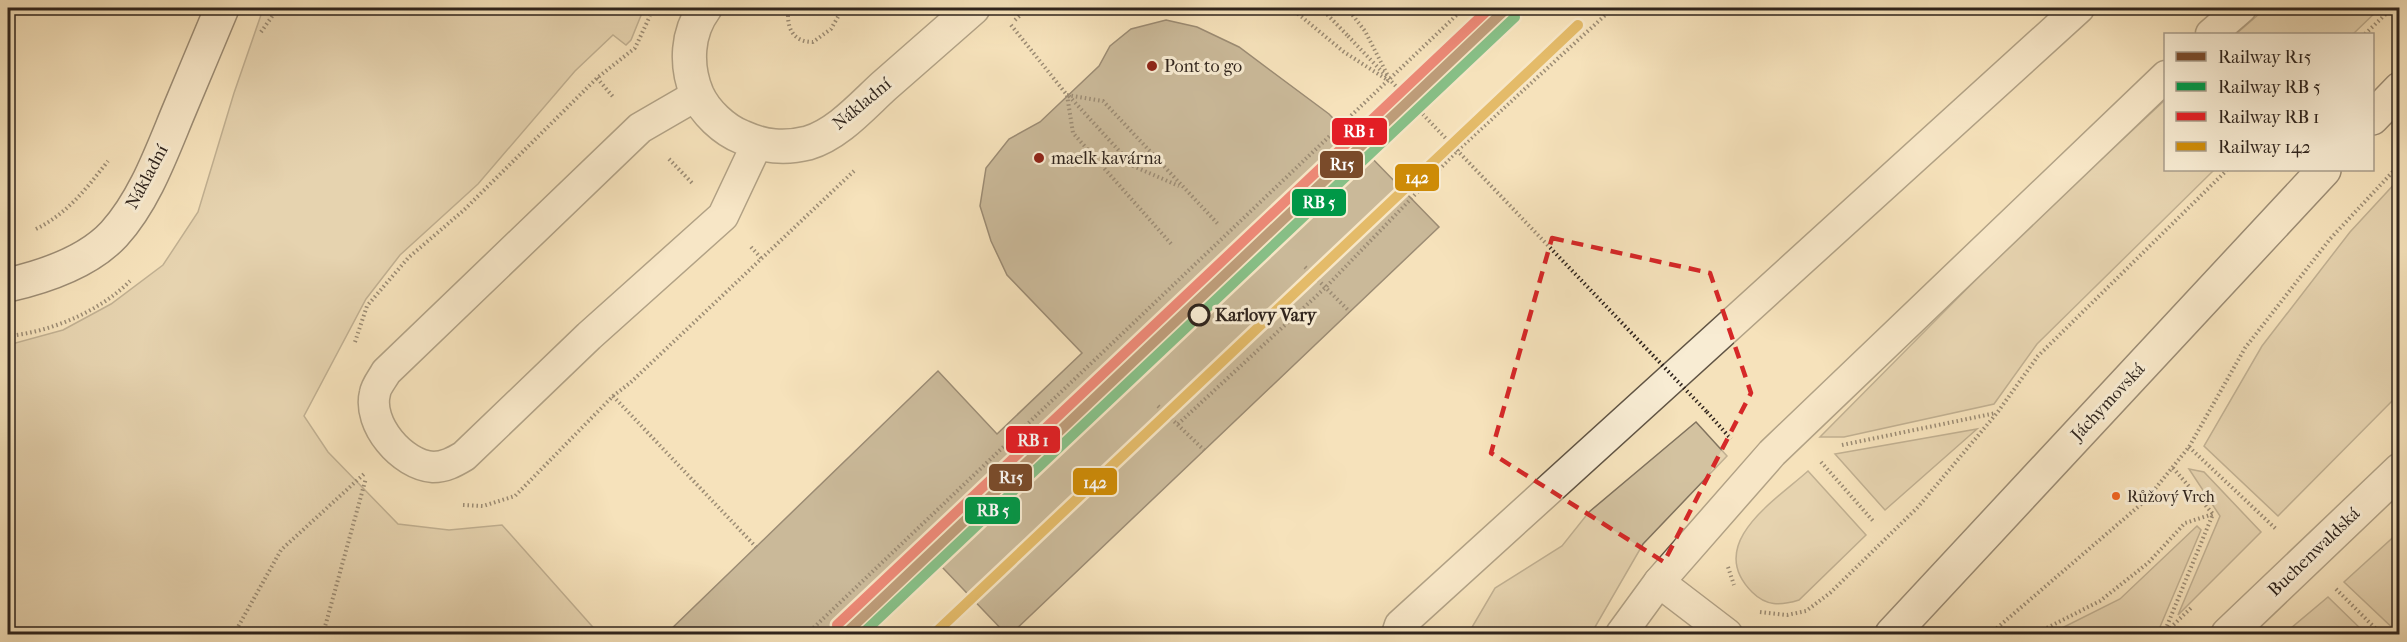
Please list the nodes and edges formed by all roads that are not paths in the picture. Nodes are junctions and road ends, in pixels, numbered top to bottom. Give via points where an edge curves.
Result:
1 (222, 8) edge
2 (705, 8) edge
3 (973, 8) edge
4 (2079, 8) edge
5 (2241, 8) edge
6 (2212, 33) edge
7 (2164, 78) edge
8 (2400, 89) edge
9 (697, 95) junction
10 (2374, 117) edge
11 (757, 144) junction
12 (2323, 171) edge
13 (8, 285) edge
14 (2400, 470) edge
15 (1659, 582) junction
16 (2231, 633) edge
17 (1397, 634) edge
18 (1621, 634) edge
19 (1727, 634) edge
20 (1892, 634) edge

1 - 13 street, Nákladní via 160,158 113,235 83,257 48,274
2 - 9 street, Nákladní via 696,20 690,40 690,65
3 - 11 street, Nákladní via 838,127 802,144
4 - 17 lane via 1400,625
5 - 6 lane
7 - 15 lane via 1772,453
8 - 10 street
9 - 11 street, Nákladní via 722,125
9 - 11 lane via 640,128 386,372 374,393 378,422 398,451 434,467 446,466 464,456 723,216
12 - 20 street, Jáchymovská
14 - 16 street, Buchenwaldská
15 - 18 lane
15 - 19 lane

